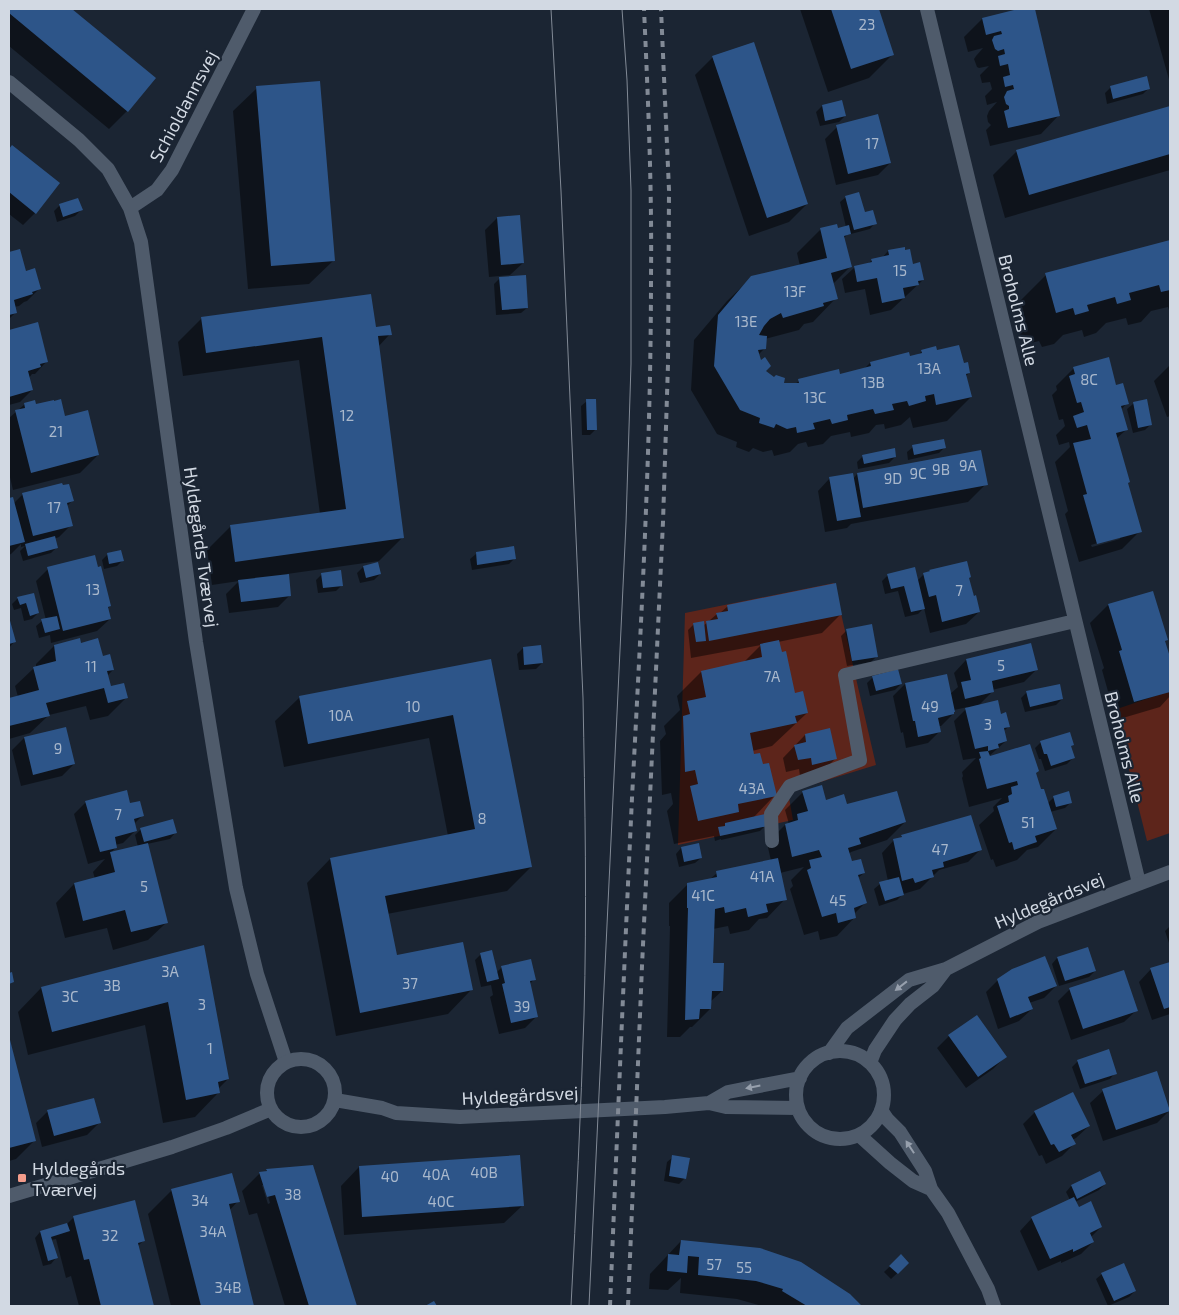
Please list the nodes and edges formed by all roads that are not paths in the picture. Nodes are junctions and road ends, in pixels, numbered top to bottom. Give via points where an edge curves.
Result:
1 (254, 9) edge
2 (927, 9) edge
3 (9, 82) edge
4 (130, 208) junction
5 (1075, 621) junction
6 (772, 841) dead end
7 (1170, 872) edge
8 (1139, 883) junction
9 (946, 969) junction
10 (829, 1053) junction
11 (286, 1062) junction
12 (870, 1063) junction
13 (800, 1078) junction
14 (334, 1100) junction
15 (709, 1104) junction
16 (798, 1108) junction
17 (271, 1109) junction
18 (881, 1110) junction
19 (859, 1135) junction
20 (931, 1189) junction
21 (9, 1196) edge
22 (994, 1306) edge

1 - 4 street, Schioldannsvej via 172,170 157,190
2 - 5 street, Broholms Alle
3 - 4 street, Hyldegårds Tværvej via 79,140 108,169
4 - 11 street, Hyldegårds Tværvej via 141,242 196,642 236,888 256,974
5 - 6 street via 846,675 860,760 790,786 771,814
5 - 8 street, Broholms Alle
7 - 8 street, Hyldegårdsvej
8 - 9 street, Hyldegårdsvej via 1038,922
9 -> 10 street, Hyldegårdsvej via 909,980 847,1028
9 - 12 street, Hyldegårdsvej via 933,986 895,1020
10 - 12 street via 848,1052
10 - 13 street via 809,1064
11 - 14 street via 298,1058 322,1066 331,1075
11 - 17 street via 270,1078 267,1088
12 - 18 street via 883,1085
13 -> 15 street, Hyldegårdsvej via 728,1092
13 - 16 street via 796,1093
14 - 15 street, Hyldegårdsvej via 396,1113 451,1117
14 - 17 street via 322,1120 300,1127 278,1118
15 - 16 street, Hyldegårdsvej
16 - 19 street via 805,1122 820,1134 840,1139
17 - 21 street via 172,1147
18 - 19 street
20 -> 18 street via 925,1171 900,1132
19 - 20 street via 913,1182
20 - 22 street via 948,1213

